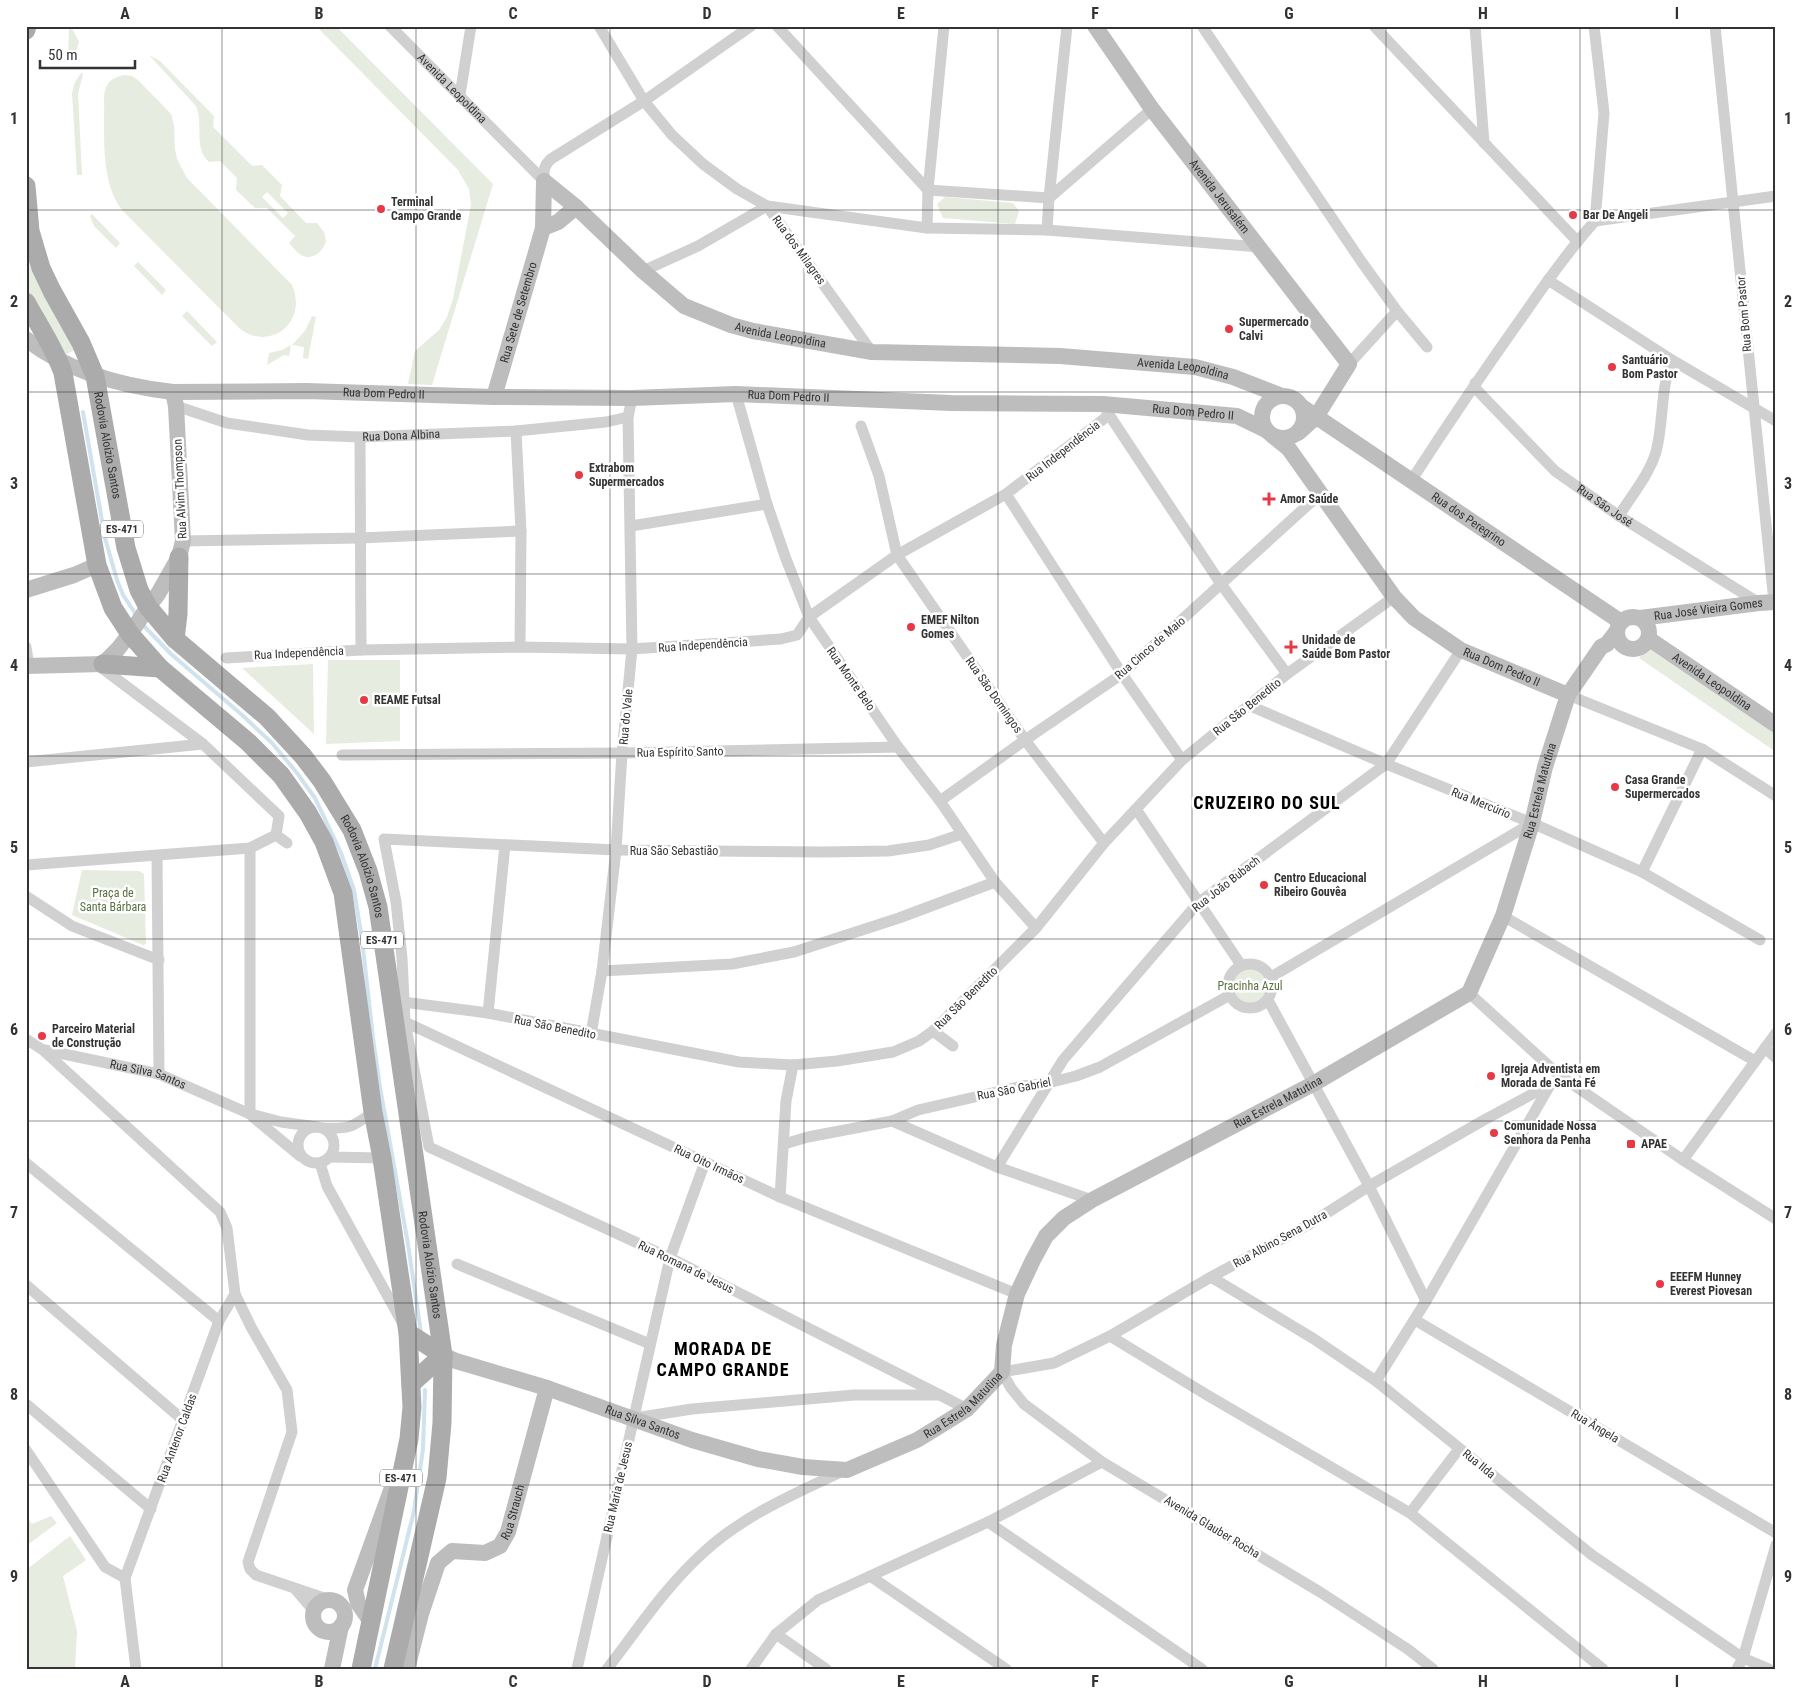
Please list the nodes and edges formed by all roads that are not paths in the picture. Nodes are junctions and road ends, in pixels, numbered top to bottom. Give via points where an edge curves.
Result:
1 (390, 26) edge
2 (471, 26) edge
3 (599, 26) edge
4 (751, 26) edge
5 (777, 26) edge
6 (944, 26) edge
7 (1066, 26) edge
8 (1095, 26) edge
9 (1202, 26) edge
10 (1374, 26) edge
11 (1475, 26) edge
12 (1594, 26) edge
13 (1715, 26) edge
14 (460, 95) junction
15 (644, 101) junction
16 (1152, 109) junction
17 (1484, 143) junction
18 (544, 181) junction
19 (26, 186) edge
20 (928, 190) junction
21 (1776, 196) edge
22 (1049, 198) junction
23 (1734, 201) junction
24 (766, 206) junction
25 (576, 208) junction
26 (1595, 221) junction
27 (543, 228) junction
28 (927, 228) junction
29 (1048, 230) junction
30 (1577, 241) junction
31 (1260, 247) junction
32 (642, 271) junction
33 (1548, 280) junction
34 (26, 302) edge
35 (1397, 311) junction
36 (26, 339) edge
37 (1427, 347) dead end
38 (872, 352) junction
39 (59, 360) junction
40 (1672, 360) junction
41 (1349, 364) junction
42 (95, 376) junction
43 (1475, 383) junction
44 (306, 391) joint
45 (736, 394) junction
46 (1282, 396) junction
47 (494, 397) junction
48 (632, 398) junction
49 (174, 399) junction
50 (1302, 407) junction
51 (1753, 408) junction
52 (68, 410) junction
53 (1106, 410) junction
54 (628, 417) junction
55 (1316, 417) junction
56 (1776, 421) edge
57 (861, 426) dead end
58 (516, 432) junction
59 (1270, 433) junction
60 (1298, 433) junction
61 (360, 437) junction
62 (1411, 481) junction
63 (1320, 493) junction
64 (1006, 494) junction
65 (767, 504) junction
66 (1619, 516) junction
67 (631, 526) junction
68 (521, 531) junction
69 (360, 538) junction
70 (181, 549) junction
71 (897, 555) junction
72 (97, 565) junction
73 (1221, 584) junction
74 (26, 590) edge
75 (1394, 597) junction
76 (1769, 602) edge
77 (146, 610) junction
78 (809, 617) junction
79 (1640, 618) junction
80 (132, 631) junction
81 (1617, 636) junction
82 (175, 639) junction
83 (1648, 639) junction
84 (26, 647) edge
85 (520, 647) junction
86 (361, 650) junction
87 (632, 650) junction
88 (1461, 650) junction
89 (226, 658) dead end
90 (100, 664) junction
91 (28, 666) edge
92 (160, 668) junction
93 (1122, 674) junction
94 (1287, 674) junction
95 (1568, 695) junction
96 (1248, 705) junction
97 (1776, 725) edge
98 (1025, 740) junction
99 (203, 744) junction
100 (898, 747) junction
101 (1702, 749) junction
102 (622, 753) junction
103 (342, 755) dead end
104 (1182, 760) junction
105 (26, 762) edge
106 (1386, 764) junction
107 (1776, 796) edge
108 (940, 801) junction
109 (1136, 810) junction
110 (1532, 823) junction
111 (962, 834) junction
112 (276, 835) junction
113 (287, 843) dead end
114 (1104, 843) junction
115 (505, 845) junction
116 (250, 848) junction
117 (616, 850) junction
118 (157, 856) junction
119 (26, 865) edge
120 (1642, 872) junction
121 (995, 882) junction
122 (26, 896) edge
123 (1198, 903) junction
124 (1503, 916) junction
125 (1036, 928) junction
126 (1760, 940) dead end
127 (159, 960) junction
128 (1242, 965) junction
129 (602, 971) junction
130 (1271, 977) junction
131 (1469, 993) junction
132 (1230, 995) junction
133 (1268, 1000) junction
134 (403, 1002) junction
135 (488, 1014) junction
136 (405, 1022) junction
137 (933, 1031) junction
138 (1776, 1033) edge
139 (591, 1034) junction
140 (28, 1043) edge
141 (953, 1046) dead end
142 (1765, 1048) junction
143 (43, 1050) junction
144 (1776, 1058) edge
145 (1755, 1062) junction
146 (793, 1065) junction
147 (159, 1074) junction
148 (1559, 1075) junction
149 (1048, 1083) junction
150 (1313, 1084) junction
151 (1549, 1086) junction
152 (373, 1112) junction
153 (250, 1114) junction
154 (892, 1121) junction
155 (320, 1128) junction
156 (784, 1144) junction
157 (330, 1157) junction
158 (382, 1158) junction
159 (303, 1159) junction
160 (1683, 1160) junction
161 (705, 1162) junction
162 (26, 1163) edge
163 (320, 1163) junction
164 (996, 1167) junction
165 (1369, 1186) junction
166 (780, 1197) junction
167 (1092, 1200) junction
168 (1776, 1219) edge
169 (670, 1258) junction
170 (457, 1264) dead end
171 (1211, 1277) junction
172 (26, 1285) edge
173 (235, 1294) junction
174 (1017, 1294) junction
175 (1426, 1301) junction
176 (1415, 1320) junction
177 (219, 1321) junction
178 (408, 1333) junction
179 (1110, 1336) junction
180 (650, 1344) junction
181 (443, 1355) junction
182 (1002, 1372) junction
183 (1376, 1380) junction
184 (410, 1384) junction
185 (547, 1388) junction
186 (940, 1395) junction
187 (26, 1404) edge
188 (967, 1408) junction
189 (633, 1418) junction
190 (184, 1420) junction
191 (409, 1439) junction
192 (1459, 1449) junction
193 (26, 1450) edge
194 (1102, 1462) junction
195 (847, 1470) junction
196 (151, 1509) junction
197 (1410, 1513) junction
198 (988, 1522) junction
199 (1776, 1533) edge
200 (1776, 1545) edge
201 (870, 1576) junction
202 (125, 1578) junction
203 (294, 1588) junction
204 (355, 1590) junction
205 (329, 1599) junction
206 (313, 1610) junction
207 (421, 1614) junction
208 (343, 1624) junction
209 (387, 1624) junction
210 (321, 1630) junction
211 (776, 1634) junction
212 (335, 1652) junction
213 (1743, 1658) junction
214 (136, 1669) edge
215 (332, 1669) edge
216 (361, 1669) edge
217 (393, 1669) edge
218 (406, 1669) edge
219 (577, 1669) edge
220 (607, 1669) edge
221 (751, 1669) edge
222 (826, 1669) edge
223 (1006, 1669) edge
224 (1202, 1669) edge
225 (1433, 1669) edge
226 (1603, 1669) edge
227 (1737, 1669) edge
228 (1769, 1669) edge

1 - 14 street, Avenida Leopoldina
2 - 14 street
3 - 15 street, Rua dos Milagres
4 - 15 street
5 - 20 street
6 - 20 street
7 - 22 street
8 - 16 street, Avenida Jerusalém
9 - 35 street
10 - 17 street
11 - 17 street
12 - 26 street via 1604,113
13 - 23 street, Rua Bom Pastor
14 - 18 street, Avenida Leopoldina
15 - 18 street via 551,158 544,169
15 - 24 street, Rua dos Milagres via 672,135 703,164
16 - 22 street
16 - 31 street, Avenida Jerusalém
17 - 30 street
18 - 25 street, Avenida Leopoldina
18 - 27 street, Rua Sete de Setembro
19 - 42 main road, Rodovia Aloízio Santos / ES-471 via 30,231 41,268
20 - 22 street
20 - 28 street
21 - 23 street
22 - 29 street
23 - 26 street
23 - 51 street, Rua Bom Pastor
24 - 28 street
24 - 32 street via 698,246
24 - 38 street, Rua dos Milagres
25 - 27 street via 558,222
25 - 32 street, Avenida Leopoldina
26 - 30 street
27 - 47 street, Rua Sete de Setembro
28 - 29 street
29 - 31 street
30 - 33 street
31 - 41 street, Avenida Jerusalém
32 - 38 street, Avenida Leopoldina via 684,306 731,326
33 - 40 street
33 - 43 street
34 - 39 main road, Rodovia Aloízio Santos / ES-471
35 - 37 street
35 - 41 street
36 - 39 street, Rua Dona Albina
38 - 46 street, Avenida Leopoldina via 1060,356 1195,368 1233,377
39 - 42 street, Rua Dona Albina
39 - 52 main road, Rodovia Aloízio Santos / ES-471
40 - 51 street
40 - 66 street via 1666,374 1656,452
41 - 55 street
42 - 49 street, Rua Dona Albina via 153,390
42 - 52 main road
42 - 77 main road, Rodovia Aloízio Santos / ES-471 via 126,548
43 - 62 street
43 - 66 street, Rua São José via 1475,388 1555,471
44 - 47 street, Rua Dom Pedro II
44 - 49 street, Rua Dona Albina
45 - 48 street, Rua Dom Pedro II
45 - 53 street, Rua Dom Pedro II
45 - 65 street, Rua Monte Belo
46 - 50 street via 1294,398
46 - 59 street via 1270,400 1263,409 1262,420
47 - 48 street, Rua Dom Pedro II
48 - 54 street, Rua do Vale
49 - 61 street, Rua Dona Albina via 227,423 308,435
49 - 70 street, Rua Alvim Thompson
50 - 55 street, Rua dos Peregrino
50 - 60 street via 1305,419
51 - 56 street
51 - 76 street, Rua Bom Pastor
52 - 72 main road, Rodovia Aloízio Santos / ES-471
53 - 59 street, Rua Dom Pedro II via 1238,416
53 - 64 street, Rua Independência
53 - 73 street
54 - 58 street, Rua Dona Albina
54 - 67 street, Rua do Vale
55 - 60 street
55 - 62 street, Rua dos Peregrino
57 - 71 street, Rua São Domingos via 879,476
58 - 61 street, Rua Dona Albina
58 - 68 street
59 - 60 street via 1284,438
59 - 63 street, Rua Dom Pedro II via 1289,449
61 - 69 street
62 - 81 street, Rua dos Peregrino
63 - 73 street, Rua Cinco de Maio
63 - 75 street, Rua Dom Pedro II
64 - 71 street, Rua Independência
64 - 93 street
65 - 67 street
65 - 78 street, Rua Monte Belo
66 - 76 street, Rua São José
67 - 87 street, Rua do Vale
68 - 69 street
68 - 85 street
69 - 70 street
69 - 86 street
70 - 77 street, Rua Alvim Thompson
70 - 82 main road
71 - 78 street, Rua Independência
71 - 98 street, Rua São Domingos
72 - 74 street
72 - 80 main road, Rodovia Aloízio Santos / ES-471 via 113,608
73 - 93 street, Rua Cinco de Maio
73 - 94 street
75 - 88 street, Rua Dom Pedro II via 1414,618
75 - 94 street, Rua São Benedito
76 - 79 street, Rua José Vieira Gomes
77 - 80 street
77 - 82 main road, Rodovia Aloízio Santos / ES-471
78 - 87 street, Rua Independência via 797,635 781,639
78 - 100 street, Rua Monte Belo
79 - 81 street via 1626,618
79 - 83 street via 1650,631
80 - 90 street
80 - 92 main road, Rodovia Aloízio Santos / ES-471
81 - 83 street via 1630,649 1637,649
81 - 95 street, Rua Estrela Matutina via 1602,647
82 - 181 main road, Rodovia Aloízio Santos / ES-471 via 267,717 303,756 348,823 368,870 378,907
83 - 97 street, Avenida Leopoldina
84 - 91 street
85 - 86 street, Rua Independência
85 - 87 street, Rua Independência
86 - 89 street, Rua Independência
87 - 102 street, Rua do Vale
88 - 95 street, Rua Dom Pedro II
88 - 106 street, Rua João Bubach
90 - 91 street
90 - 92 main road
90 - 99 street
92 - 152 main road, Rodovia Aloízio Santos / ES-471 via 282,775 324,842 343,893
93 - 98 street, Rua Cinco de Maio
93 - 104 street
94 - 96 street, Rua São Benedito
95 - 101 street, Rua Dom Pedro II
95 - 110 street, Rua Estrela Matutina via 1545,767
96 - 104 street, Rua São Benedito
96 - 106 street, Rua Mercúrio
98 - 108 street, Rua Cinco de Maio
98 - 114 street, Rua São Domingos
99 - 105 street
99 - 112 street via 279,816
100 - 102 street, Rua Espírito Santo
100 - 108 street, Rua Monte Belo
101 - 107 street, Rua Dom Pedro II
101 - 120 street
102 - 103 street, Rua Espírito Santo
102 - 117 street, Rua do Vale
104 - 109 street, Rua São Benedito
106 - 110 street, Rua Mercúrio
106 - 123 street, Rua João Bubach
108 - 111 street, Rua Monte Belo
109 - 114 street, Rua São Benedito
109 - 123 street
110 - 120 street, Rua Mercúrio
110 - 124 street, Rua Estrela Matutina
110 - 130 street
111 - 117 street, Rua São Sebastião via 929,845 888,851
111 - 121 street, Rua Monte Belo
112 - 113 street
112 - 116 street
114 - 125 street, Rua São Benedito
115 - 117 street, Rua São Sebastião
115 - 134 street, Rua São Sebastião via 384,839 396,902
115 - 135 street
116 - 118 street
116 - 153 street
117 - 129 street, Rua do Vale
118 - 119 street
118 - 127 street
120 - 126 street, Rua Mercúrio
121 - 125 street, Rua Monte Belo
121 - 129 street via 794,952 732,964
122 - 127 street via 72,926
123 - 128 street
123 - 149 street, Rua João Bubach via 1078,1041
124 - 131 street, Rua Estrela Matutina
124 - 145 street
125 - 137 street, Rua São Benedito
127 - 147 street
128 - 130 street via 1259,966
128 - 132 street via 1232,972 1228,988
129 - 139 street, Rua do Vale
130 - 133 street via 1272,989
131 - 148 street
131 - 150 street, Rua Estrela Matutina
132 - 133 street via 1236,1004 1248,1008 1259,1007
132 - 149 street, Rua São Gabriel via 1100,1067
133 - 150 street
134 - 135 street, Rua São Benedito
134 - 136 street
135 - 139 street, Rua São Benedito
136 - 161 street, Rua Oito Irmãos
136 - 169 street, Rua Romana de Jesus via 429,1147
137 - 141 street
137 - 146 street, Rua São Benedito via 893,1052
138 - 142 street
139 - 146 street, Rua São Benedito via 740,1062
140 - 143 street
142 - 144 street
142 - 145 street
143 - 147 street, Rua Silva Santos
143 - 173 street via 220,1212 228,1228
145 - 160 street
146 - 156 street via 786,1101
147 - 153 street, Rua Silva Santos
148 - 151 street
148 - 160 street
149 - 154 street, Rua São Gabriel via 918,1110
149 - 164 street, Rua João Bubach
150 - 165 street
150 - 167 street, Rua Estrela Matutina
151 - 165 street, Rua Albino Sena Dutra
151 - 175 street
152 - 155 street, Rua Silva Santos via 345,1129
152 - 158 main road, Rodovia Aloízio Santos / ES-471
153 - 155 street, Rua Silva Santos
153 - 159 street, Rua Silva Santos
154 - 156 street, Rua São Gabriel
154 - 164 street
155 - 157 street via 334,1141
155 - 159 street via 306,1129 299,1138 297,1149
156 - 166 street
157 - 158 street
157 - 163 street
158 - 178 main road, Rodovia Aloízio Santos / ES-471
159 - 163 street
160 - 168 street
161 - 166 street, Rua Oito Irmãos
161 - 169 street, Rua Maria de Jesus
162 - 177 street
163 - 178 street via 327,1186
164 - 167 street
165 - 171 street, Rua Albino Sena Dutra via 1308,1225
165 - 175 street
166 - 174 street, Rua Oito Irmãos
167 - 174 street, Rua Estrela Matutina via 1064,1218 1046,1236
169 - 180 street, Rua Maria de Jesus
169 - 186 street, Rua Romana de Jesus
170 - 180 street
171 - 179 street, Rua Albino Sena Dutra
171 - 183 street, Rua Ilda
172 - 190 street
173 - 177 street, Rua Antenor Caldas
173 - 203 street via 287,1390 292,1432 248,1562 256,1575
174 - 182 street, Rua Estrela Matutina via 1004,1345
175 - 176 street
176 - 183 street
176 - 199 street, Rua Ângela
177 - 190 street, Rua Antenor Caldas
178 - 181 main road
178 - 184 main road, Rodovia Aloízio Santos / ES-471
179 - 182 street, Rua Albino Sena Dutra via 1054,1363
179 - 197 street
180 - 189 street, Rua Maria de Jesus
181 - 184 main road
181 - 185 street, Rua Silva Santos
181 - 209 main road, Rodovia Aloízio Santos / ES-471 via 438,1478
182 - 188 street, Rua Estrela Matutina
182 - 194 street, Avenida Glauber Rocha via 1024,1404
183 - 192 street, Rua Ilda
184 - 191 main road, Rodovia Aloízio Santos / ES-471
185 - 189 street, Rua Silva Santos
185 - 207 street, Rua Strauch via 508,1532 500,1546 485,1553 452,1551 438,1563
186 - 188 street, Rua Romana de Jesus
186 - 189 street via 854,1394 692,1409
187 - 196 street
188 - 195 street, Rua Estrela Matutina via 917,1440
189 - 195 street, Rua Silva Santos via 692,1440 758,1458 803,1467
189 - 219 street, Rua Maria de Jesus
190 - 196 street, Rua Antenor Caldas
191 - 204 street
191 - 209 main road, Rodovia Aloízio Santos / ES-471
192 - 197 street
192 - 213 street, Rua Ilda via 1592,1554
193 - 202 street via 105,1568
194 - 198 street
194 - 225 street, Avenida Glauber Rocha via 1320,1592
195 - 220 street via 748,1518 704,1551 673,1583
196 - 202 street, Rua Antenor Caldas
197 - 226 street
198 - 201 street
198 - 224 street
200 - 213 street
201 - 211 street via 818,1600
201 - 223 street
202 - 214 street, Rua Antenor Caldas
203 - 205 street
203 - 206 street
204 - 205 street
204 - 209 street via 358,1603
205 - 206 street
205 - 208 street via 341,1605 345,1616
206 - 210 street via 313,1622
207 - 209 street via 417,1620
207 - 218 street, Rua Strauch
208 - 209 street
208 - 210 street via 332,1632
208 - 212 street
209 - 216 main road, Rodovia Aloízio Santos / ES-471
209 - 217 main road, Rodovia Aloízio Santos / ES-471
210 - 212 street
211 - 221 street
211 - 222 street
212 - 215 street
213 - 227 street
213 - 228 street, Rua Ilda

